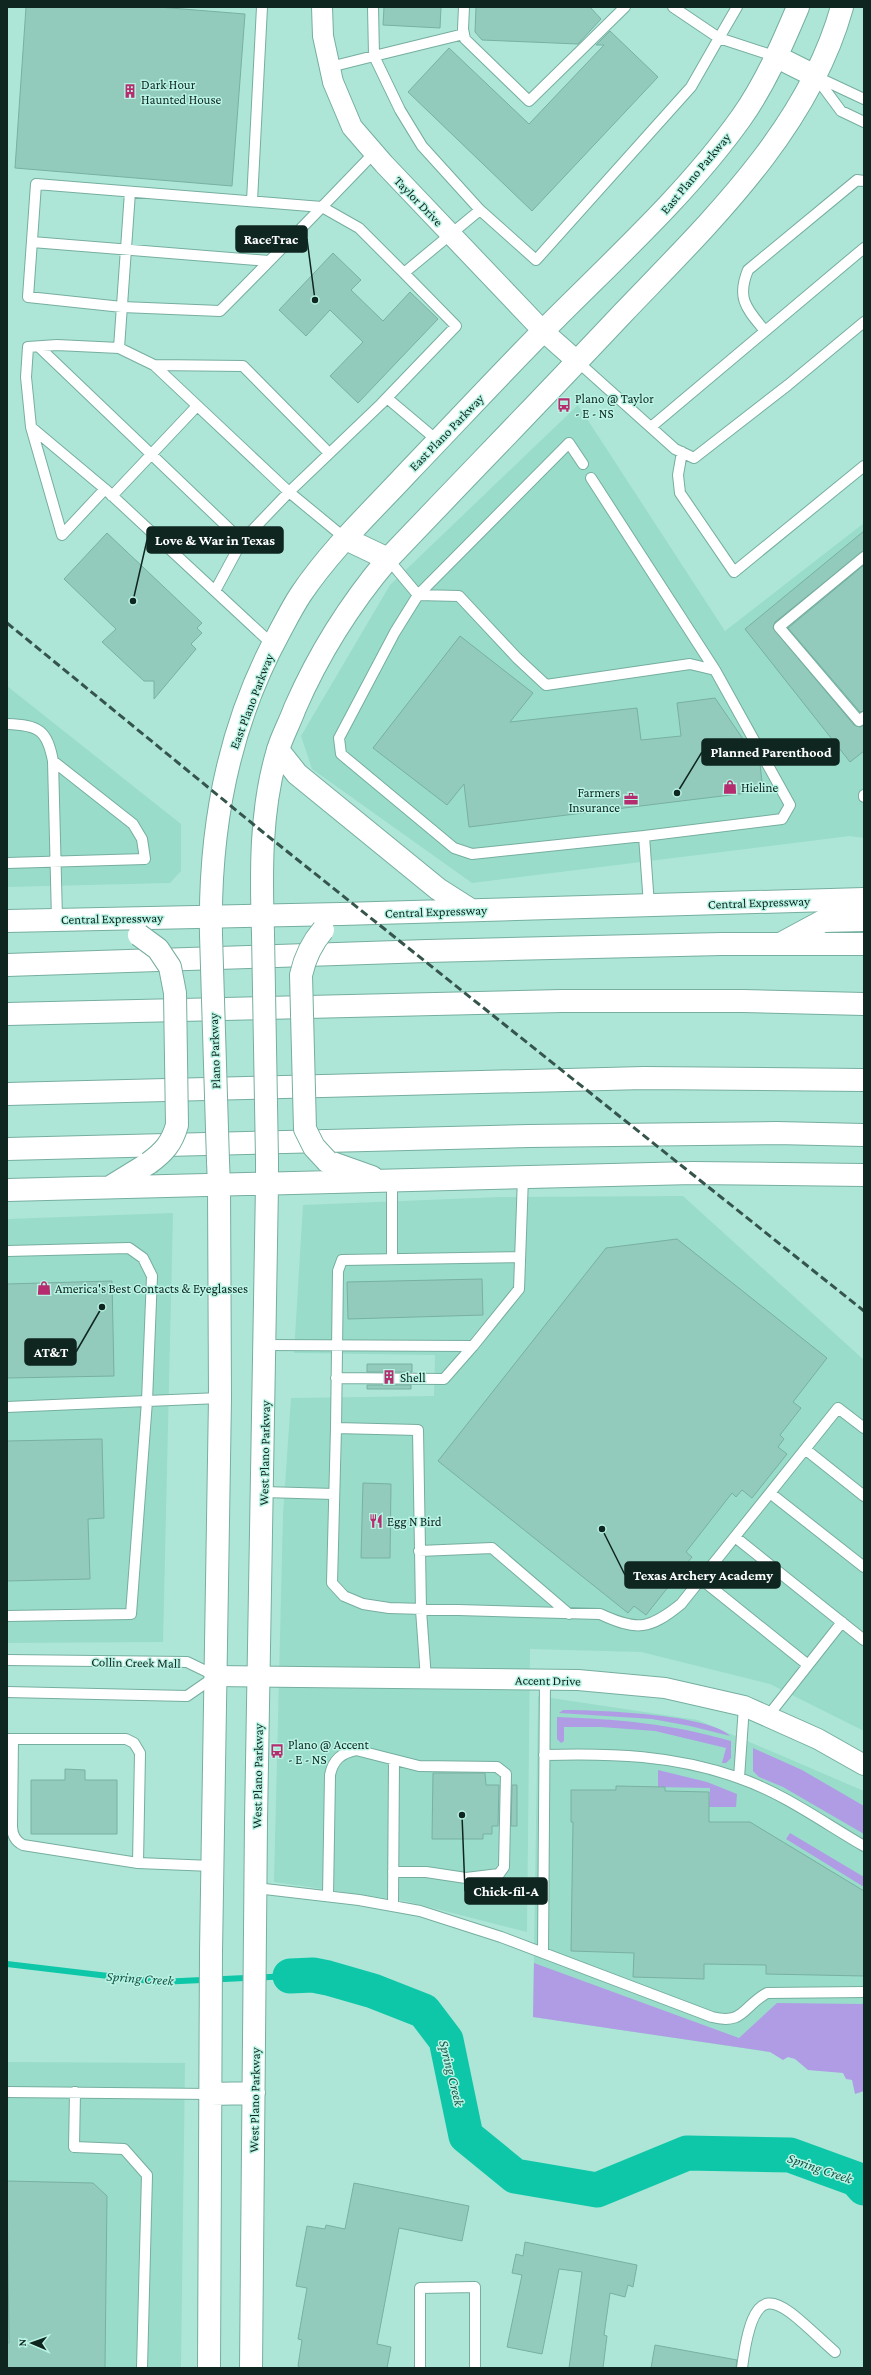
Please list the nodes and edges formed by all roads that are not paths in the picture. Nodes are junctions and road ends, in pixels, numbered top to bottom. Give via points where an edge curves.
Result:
1 (262, 7) edge
2 (322, 7) edge
3 (373, 7) edge
4 (464, 7) edge
5 (625, 7) edge
6 (673, 7) edge
7 (737, 7) edge
8 (798, 7) edge
9 (842, 7) edge
10 (464, 34) junction
11 (719, 38) junction
12 (374, 56) junction
13 (777, 57) junction
14 (330, 67) junction
15 (815, 76) junction
16 (864, 99) edge
17 (864, 122) edge
18 (374, 153) junction
19 (864, 181) edge
20 (130, 192) junction
21 (252, 201) junction
22 (322, 207) junction
23 (480, 210) junction
24 (452, 235) junction
25 (32, 242) junction
26 (864, 248) edge
27 (126, 250) junction
28 (269, 261) junction
29 (404, 274) junction
30 (122, 307) junction
31 (864, 322) edge
32 (543, 331) junction
33 (765, 331) junction
34 (39, 347) junction
35 (119, 348) junction
36 (578, 362) junction
37 (154, 366) junction
38 (387, 398) junction
39 (197, 406) junction
40 (31, 427) junction
41 (651, 427) junction
42 (438, 441) junction
43 (328, 452) junction
44 (682, 452) junction
45 (151, 454) junction
46 (583, 464) dead end
47 (864, 466) edge
48 (591, 478) dead end
49 (289, 492) junction
50 (108, 493) junction
51 (346, 538) junction
52 (242, 541) junction
53 (864, 557) edge
54 (388, 559) junction
55 (215, 591) junction
56 (418, 595) junction
57 (273, 644) junction
58 (715, 670) junction
59 (862, 719) edge
60 (7, 724) edge
61 (278, 750) junction
62 (53, 761) junction
63 (644, 836) junction
64 (56, 862) junction
65 (7, 863) edge
66 (864, 899) edge
67 (649, 905) junction
68 (471, 910) junction
69 (341, 914) junction
70 (97, 918) junction
71 (58, 920) junction
72 (864, 920) edge
73 (7, 921) edge
74 (211, 925) junction
75 (263, 925) junction
76 (782, 943) junction
77 (864, 944) edge
78 (7, 951) edge
79 (34, 964) junction
80 (7, 965) edge
81 (864, 1004) edge
82 (7, 1014) edge
83 (864, 1080) edge
84 (7, 1094) edge
85 (864, 1135) edge
86 (7, 1149) edge
87 (864, 1175) edge
88 (523, 1177) junction
89 (387, 1181) junction
90 (267, 1185) junction
91 (219, 1186) junction
92 (109, 1188) junction
93 (7, 1190) edge
94 (7, 1251) edge
95 (520, 1257) junction
96 (392, 1258) junction
97 (266, 1345) junction
98 (336, 1346) junction
99 (473, 1346) junction
100 (336, 1378) junction
101 (220, 1398) junction
102 (147, 1401) junction
103 (7, 1407) edge
104 (336, 1428) junction
105 (864, 1428) edge
106 (805, 1449) junction
107 (263, 1492) junction
108 (770, 1493) junction
109 (334, 1494) junction
110 (864, 1496) edge
111 (735, 1537) junction
112 (419, 1551) junction
113 (864, 1567) edge
114 (701, 1579) junction
115 (421, 1610) junction
116 (569, 1614) junction
117 (7, 1616) edge
118 (842, 1622) junction
119 (864, 1640) edge
120 (7, 1660) edge
121 (808, 1665) junction
122 (216, 1676) junction
123 (259, 1677) junction
124 (426, 1678) junction
125 (545, 1680) junction
126 (7, 1692) edge
127 (744, 1706) junction
128 (768, 1716) junction
129 (10, 1739) edge
130 (544, 1755) junction
131 (394, 1760) junction
132 (864, 1765) edge
133 (739, 1778) junction
134 (864, 1846) edge
135 (138, 1863) junction
136 (212, 1866) junction
137 (393, 1872) junction
138 (256, 1888) junction
139 (328, 1896) junction
140 (393, 1906) junction
141 (542, 1954) junction
142 (864, 1992) edge
143 (7, 2092) edge
144 (76, 2092) junction
145 (254, 2093) junction
146 (211, 2094) junction
147 (835, 2352) dead end
148 (142, 2368) edge
149 (208, 2368) edge
150 (251, 2368) edge
151 (420, 2368) edge
152 (475, 2368) edge
153 (742, 2368) edge

1 - 21 lane
2 - 14 street, Taylor Drive via 323,36
3 - 12 lane
4 - 10 lane
5 - 10 lane via 529,101 466,39
6 - 11 lane
7 - 11 lane
8 - 13 main road, East Plano Parkway
9 - 15 main road
10 - 12 lane
11 - 13 lane
11 - 23 lane via 691,87 536,260
12 - 14 lane
12 - 23 lane via 400,110 422,146
13 - 15 main road
13 - 32 main road, East Plano Parkway via 741,117 678,197
14 - 18 street, Taylor Drive via 333,82 352,127
15 - 16 lane
15 - 17 lane via 842,111
15 - 36 main road via 778,140 719,212
18 - 22 lane
18 - 24 street, Taylor Drive
19 - 33 lane via 857,180 748,270 743,282 742,296 748,310
20 - 21 lane
20 - 25 lane via 36,184
20 - 27 lane
21 - 22 lane
22 - 28 lane
22 - 29 lane via 359,228
23 - 24 lane
24 - 29 lane
24 - 32 street, Taylor Drive
25 - 27 lane
25 - 30 lane via 28,297
26 - 33 lane
27 - 28 lane
27 - 30 lane
28 - 30 lane via 220,311
29 - 38 lane via 456,326
30 - 35 lane
31 - 44 lane via 694,458
32 - 36 street, Taylor Drive
32 - 42 main road, East Plano Parkway
33 - 41 lane
34 - 35 lane
34 - 40 lane via 28,347 26,377
34 - 45 lane
35 - 37 lane
36 - 41 lane
36 - 54 main road
37 - 39 lane
37 - 43 lane via 243,366
38 - 42 lane
38 - 43 lane
39 - 45 lane
39 - 49 lane
40 - 50 lane
40 - 50 lane via 62,535
41 - 44 lane via 675,449
42 - 51 main road, East Plano Parkway
43 - 49 lane
44 - 47 lane via 678,475 680,493 734,572
45 - 50 lane
45 - 52 lane
46 - 56 lane via 569,443
48 - 58 lane
49 - 51 lane
49 - 52 lane
50 - 55 lane
51 - 54 main road
51 - 57 main road, East Plano Parkway via 324,562 300,596
52 - 55 lane
53 - 59 lane via 779,627
54 - 56 lane
54 - 61 main road via 359,593 313,668
55 - 57 lane
56 - 58 lane via 459,596 546,685 690,664
56 - 63 lane via 395,632 339,738 341,754 454,848 472,854
57 - 74 main road, East Plano Parkway via 259,673 228,762 215,834
58 - 63 lane via 790,805 782,819
60 - 62 lane via 24,725 43,733 49,741
61 - 68 main road via 296,774 438,889
61 - 75 main road via 269,791 264,833
62 - 64 lane
62 - 64 lane via 133,824 142,839 144,859
63 - 67 lane
64 - 65 lane
64 - 71 lane
66 - 67 main road, Central Expressway
67 - 68 main road, Central Expressway
68 - 69 main road, Central Expressway
69 - 75 main road, Central Expressway
69 - 89 main road, bridge via 313,942 304,959 301,975 305,1129 314,1147 327,1161
70 - 71 main road, Central Expressway
70 - 74 main road, Central Expressway
70 - 92 main road, bridge via 139,935 158,949 170,967 175,993 177,1125 173,1139 163,1152 149,1163
71 - 73 main road, Central Expressway
72 - 76 main road via 823,921
74 - 75 main road, Central Expressway
74 - 91 main road, Plano Parkway, bridge
75 - 90 main road, bridge
76 - 77 main road
76 - 79 main road
78 - 79 main road
79 - 80 main road
81 - 82 main road via 569,1000
83 - 84 main road via 644,1078
85 - 86 main road via 776,1133 515,1136
87 - 88 main road via 692,1173
88 - 89 main road
88 - 95 lane
89 - 90 main road
89 - 96 lane
90 - 91 main road
90 - 97 main road, West Plano Parkway
91 - 92 main road
91 - 101 main road
92 - 93 main road
94 - 102 lane via 129,1248 143,1258 152,1276
95 - 96 lane
95 - 99 lane via 519,1289
96 - 98 lane via 342,1260 338,1271
97 - 98 lane
97 - 107 main road, West Plano Parkway
98 - 99 lane
98 - 100 lane
99 - 100 lane via 444,1379
100 - 104 lane
101 - 102 lane
101 - 122 main road
102 - 103 lane
102 - 117 lane via 131,1614
104 - 109 lane
104 - 112 lane via 418,1430
105 - 106 lane via 838,1408
106 - 108 lane
106 - 110 lane
107 - 109 lane
107 - 123 main road, West Plano Parkway
108 - 111 lane
108 - 113 lane
109 - 115 lane via 332,1583 344,1596 363,1604
111 - 114 lane
111 - 118 lane
112 - 115 lane
112 - 116 lane via 492,1548
114 - 116 lane via 681,1604 662,1620 641,1625 623,1624 600,1614
114 - 121 lane
115 - 116 lane
115 - 124 lane
118 - 119 lane
118 - 121 lane
120 - 122 lane, Collin Creek Mall via 187,1662
121 - 128 lane
122 - 123 street, Accent Drive
122 - 126 lane via 187,1696
122 - 136 main road
123 - 124 street, Accent Drive
123 - 138 main road, West Plano Parkway
124 - 125 street, Accent Drive
125 - 127 street, Accent Drive via 665,1688
125 - 130 lane
127 - 128 street, Accent Drive
127 - 133 lane
128 - 132 street, Accent Drive via 818,1739
129 - 135 lane via 12,1834 18,1842 23,1845
129 - 135 lane via 126,1739 134,1743 140,1752
130 - 133 lane via 602,1754 656,1758 682,1762
130 - 141 lane
131 - 137 lane
131 - 137 lane via 419,1766 497,1767 506,1774 504,1867 498,1874 466,1878 426,1872
131 - 139 lane via 356,1750 346,1752 332,1766
133 - 134 lane via 779,1797
135 - 136 lane
136 - 146 main road
137 - 140 lane
138 - 139 lane
138 - 145 main road, West Plano Parkway
139 - 140 lane
140 - 141 lane via 420,1911
141 - 142 lane via 724,2020 734,2019 767,1993
143 - 144 lane
144 - 146 lane
144 - 148 lane via 74,2147 124,2149 147,2175
145 - 146 main road
145 - 150 main road, West Plano Parkway
146 - 149 main road
147 - 153 lane via 784,2306 770,2302 760,2306 754,2314 746,2337
151 - 152 lane via 420,2288 475,2286

